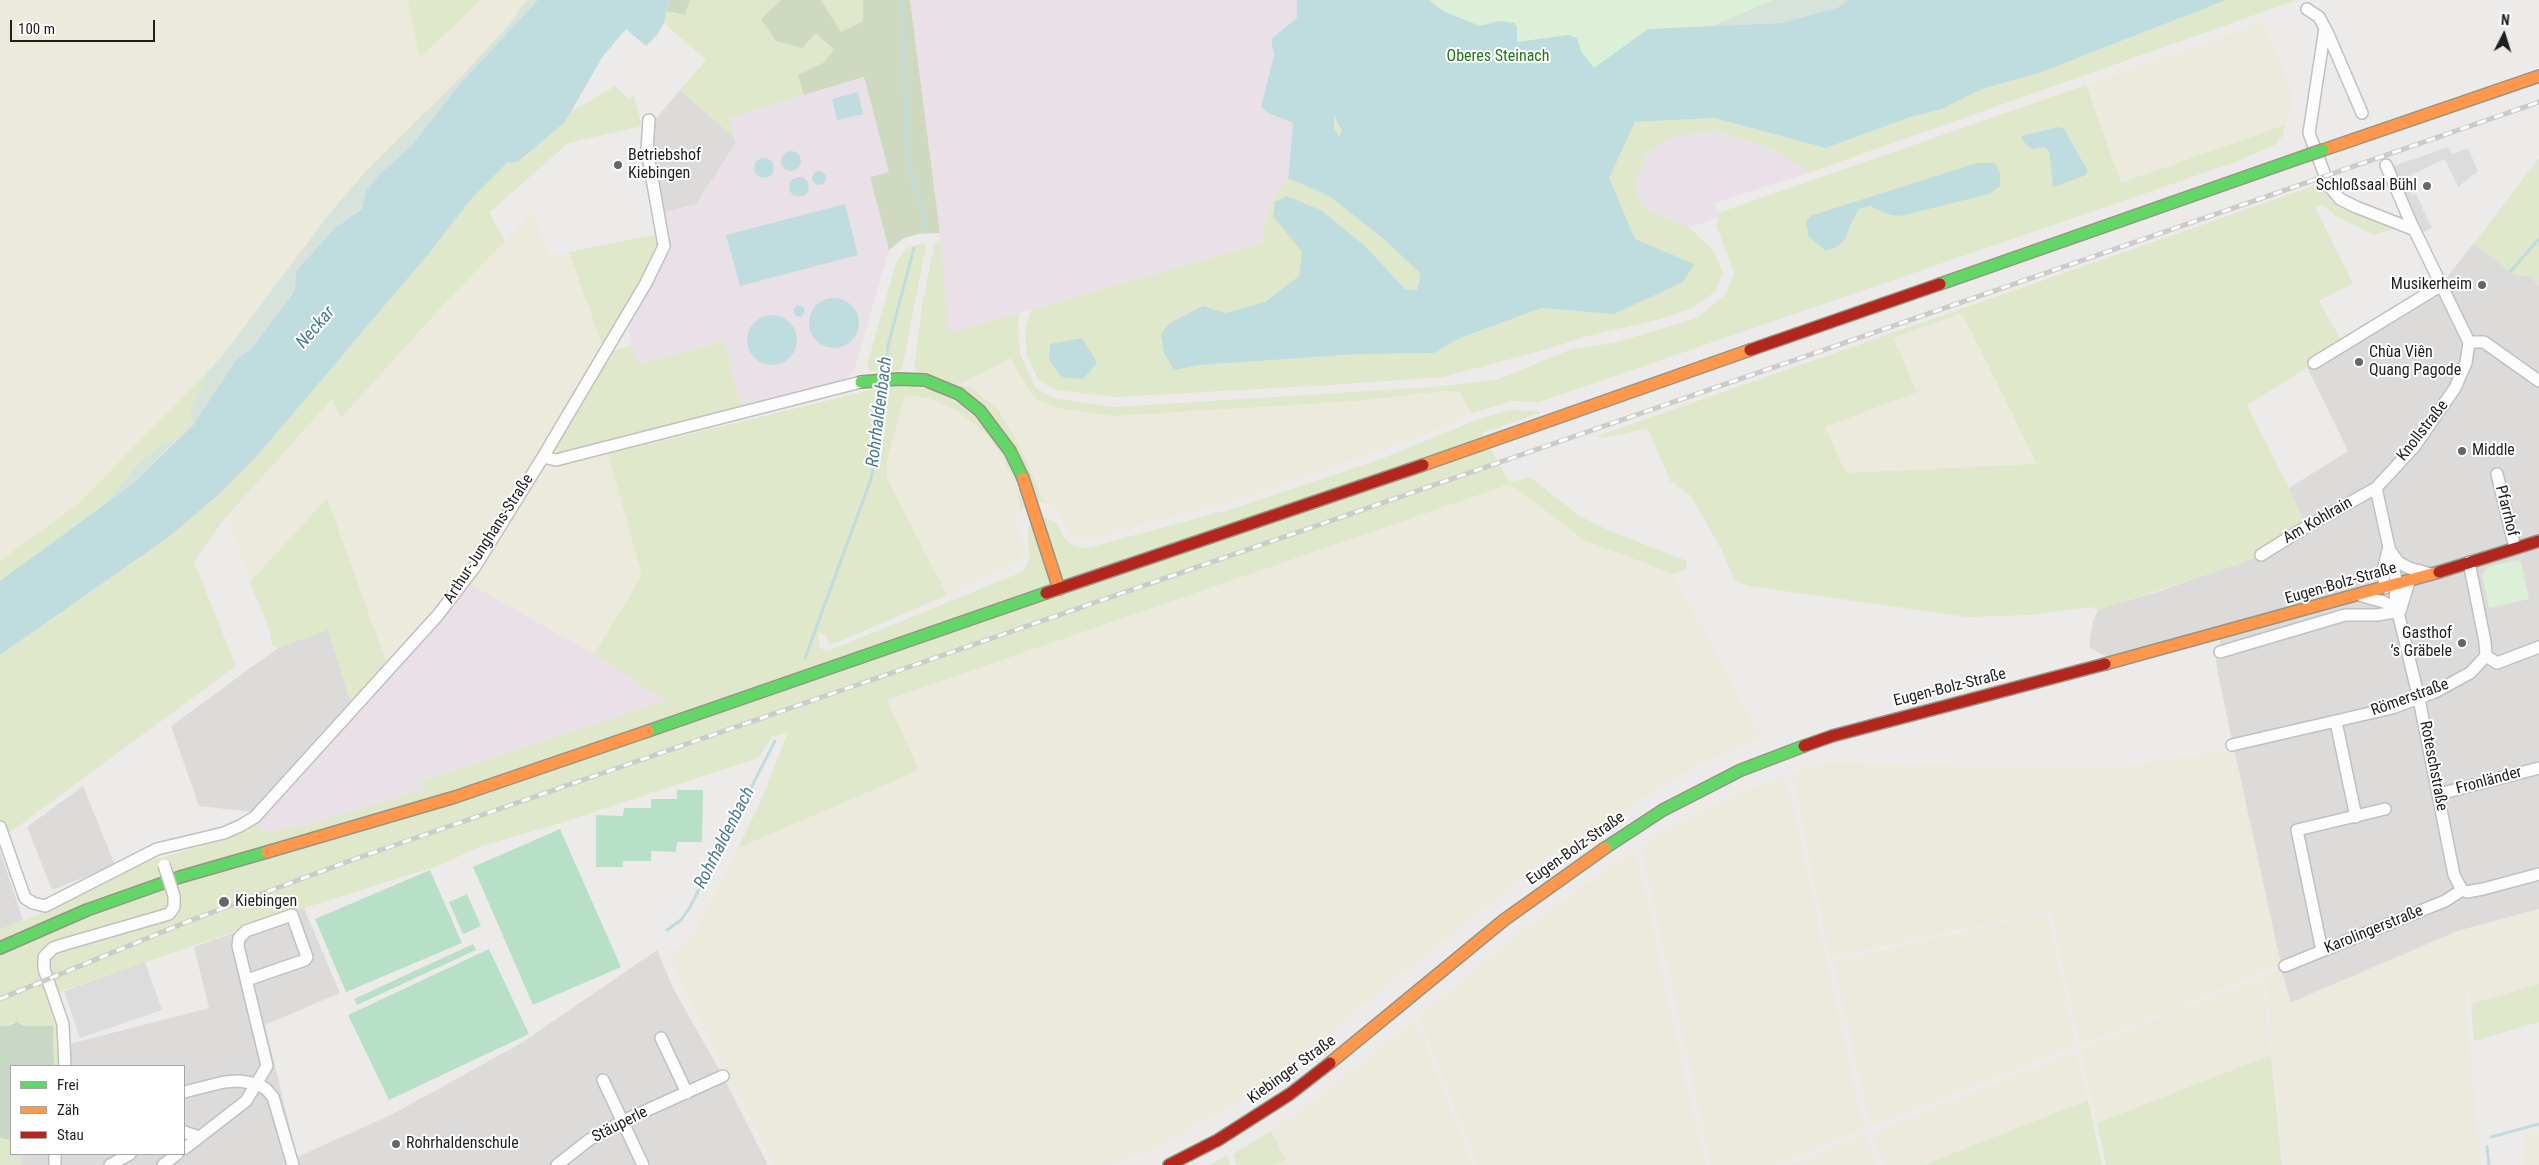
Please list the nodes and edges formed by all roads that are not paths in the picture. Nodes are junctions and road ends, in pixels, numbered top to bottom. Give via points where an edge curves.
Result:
1 (2307, 9) dead end
2 (2325, 28) junction
3 (2539, 76) edge
4 (2362, 113) dead end
5 (649, 120) dead end
6 (2386, 165) dead end
7 (2415, 230) junction
8 (2440, 286) junction
9 (2470, 342) junction
10 (2314, 363) dead end
11 (2539, 381) edge
12 (867, 382) joint
13 (543, 457) junction
14 (2497, 474) dead end
15 (2376, 488) junction
16 (2539, 540) edge
17 (2388, 548) junction
18 (2515, 548) junction
19 (2261, 555) dead end
20 (2469, 562) junction
21 (2431, 574) junction
22 (2408, 582) junction
23 (2392, 586) junction
24 (1059, 589) junction
25 (2357, 596) junction
26 (2400, 610) junction
27 (2539, 647) edge
28 (2220, 652) dead end
29 (2486, 656) junction
30 (2419, 699) junction
31 (2336, 722) junction
32 (2232, 745) dead end
33 (2539, 768) edge
34 (2439, 794) junction
35 (2385, 809) dead end
36 (2356, 817) junction
37 (0, 827) edge
38 (157, 849) junction
39 (2539, 874) edge
40 (2462, 890) junction
41 (0, 948) edge
42 (2322, 951) junction
43 (2285, 966) dead end
44 (246, 980) junction
45 (1425, 986) joint
46 (661, 1038) dead end
47 (65, 1065) edge
48 (723, 1076) dead end
49 (604, 1080) dead end
50 (258, 1084) junction
51 (185, 1092) edge
52 (687, 1093) junction
53 (623, 1121) junction
54 (185, 1132) edge
55 (199, 1137) junction
56 (185, 1148) edge
57 (128, 1155) edge
58 (176, 1155) edge
59 (110, 1165) edge
60 (163, 1165) edge
61 (293, 1165) edge
62 (557, 1165) edge
63 (643, 1165) edge
64 (1169, 1165) edge

1 - 2 street via 2314,12
2 - 4 street
2 - 7 street via 2309,133 2329,186 2340,199
3 - 24 main road, bridge
5 - 13 street, Arthur-Junghans-Straße via 648,150 664,246
6 - 7 street
7 - 8 street
8 - 9 street
8 - 10 street
9 - 11 street via 2484,342
9 - 15 street, Knollstraße via 2466,363 2455,388 2414,447
12 - 13 street via 744,410 556,460
12 - 24 main road via 925,380 959,394 980,411 1010,451
13 - 38 street, Arthur-Junghans-Straße via 474,568 449,601 255,817 224,833
14 - 18 street, Pfarrhof
15 - 17 street
15 - 19 street, Am Kohlrain
16 - 18 main road, Eugen-Bolz-Straße
17 - 21 street via 2398,562
17 - 23 street
18 - 20 main road, Eugen-Bolz-Straße
20 - 21 main road, Eugen-Bolz-Straße
20 - 29 street
21 - 22 main road, Eugen-Bolz-Straße
22 - 23 main road, Eugen-Bolz-Straße
22 - 26 street, Roteschstraße
23 - 25 main road, Eugen-Bolz-Straße
23 - 26 street, Roteschstraße
24 - 41 main road via 455,797 172,879 87,910
25 - 26 street via 2384,602
25 - 45 main road, Eugen-Bolz-Straße via 1858,729 1762,761 1681,800 1612,842 1533,898
26 - 28 street, Eugen-Bolz-Straße via 2377,615 2346,615
26 - 30 street, Roteschstraße
27 - 29 street via 2497,662
29 - 30 street, Römerstraße via 2460,680
30 - 31 street, Römerstraße
30 - 34 street, Roteschstraße
31 - 32 street, Römerstraße
31 - 36 street
33 - 34 street, Fronländer
34 - 40 street, Roteschstraße via 2454,875
35 - 36 street
36 - 42 street via 2296,830
37 - 38 street, Arthur-Junghans-Straße via 25,898 45,906
38 - 47 street, bridge via 174,896 174,908 169,914 62,945 48,952 42,963 63,1024
39 - 40 street via 2483,890
40 - 42 street, Karolingerstraße via 2445,902
42 - 43 street, Karolingerstraße
44 - 44 street via 239,938 246,930 292,914 307,957 305,960
44 - 50 street via 267,1066
45 - 64 main road, Kiebinger Straße via 1290,1094 1218,1140
46 - 52 street
48 - 52 street, Stäuperle
49 - 53 street
50 - 51 street via 224,1082
50 - 55 street via 246,1101
50 - 61 street via 273,1097
52 - 53 street, Stäuperle
53 - 62 street, Stäuperle via 589,1140
53 - 63 street
54 - 55 street
55 - 56 street
57 - 59 street
58 - 60 street

